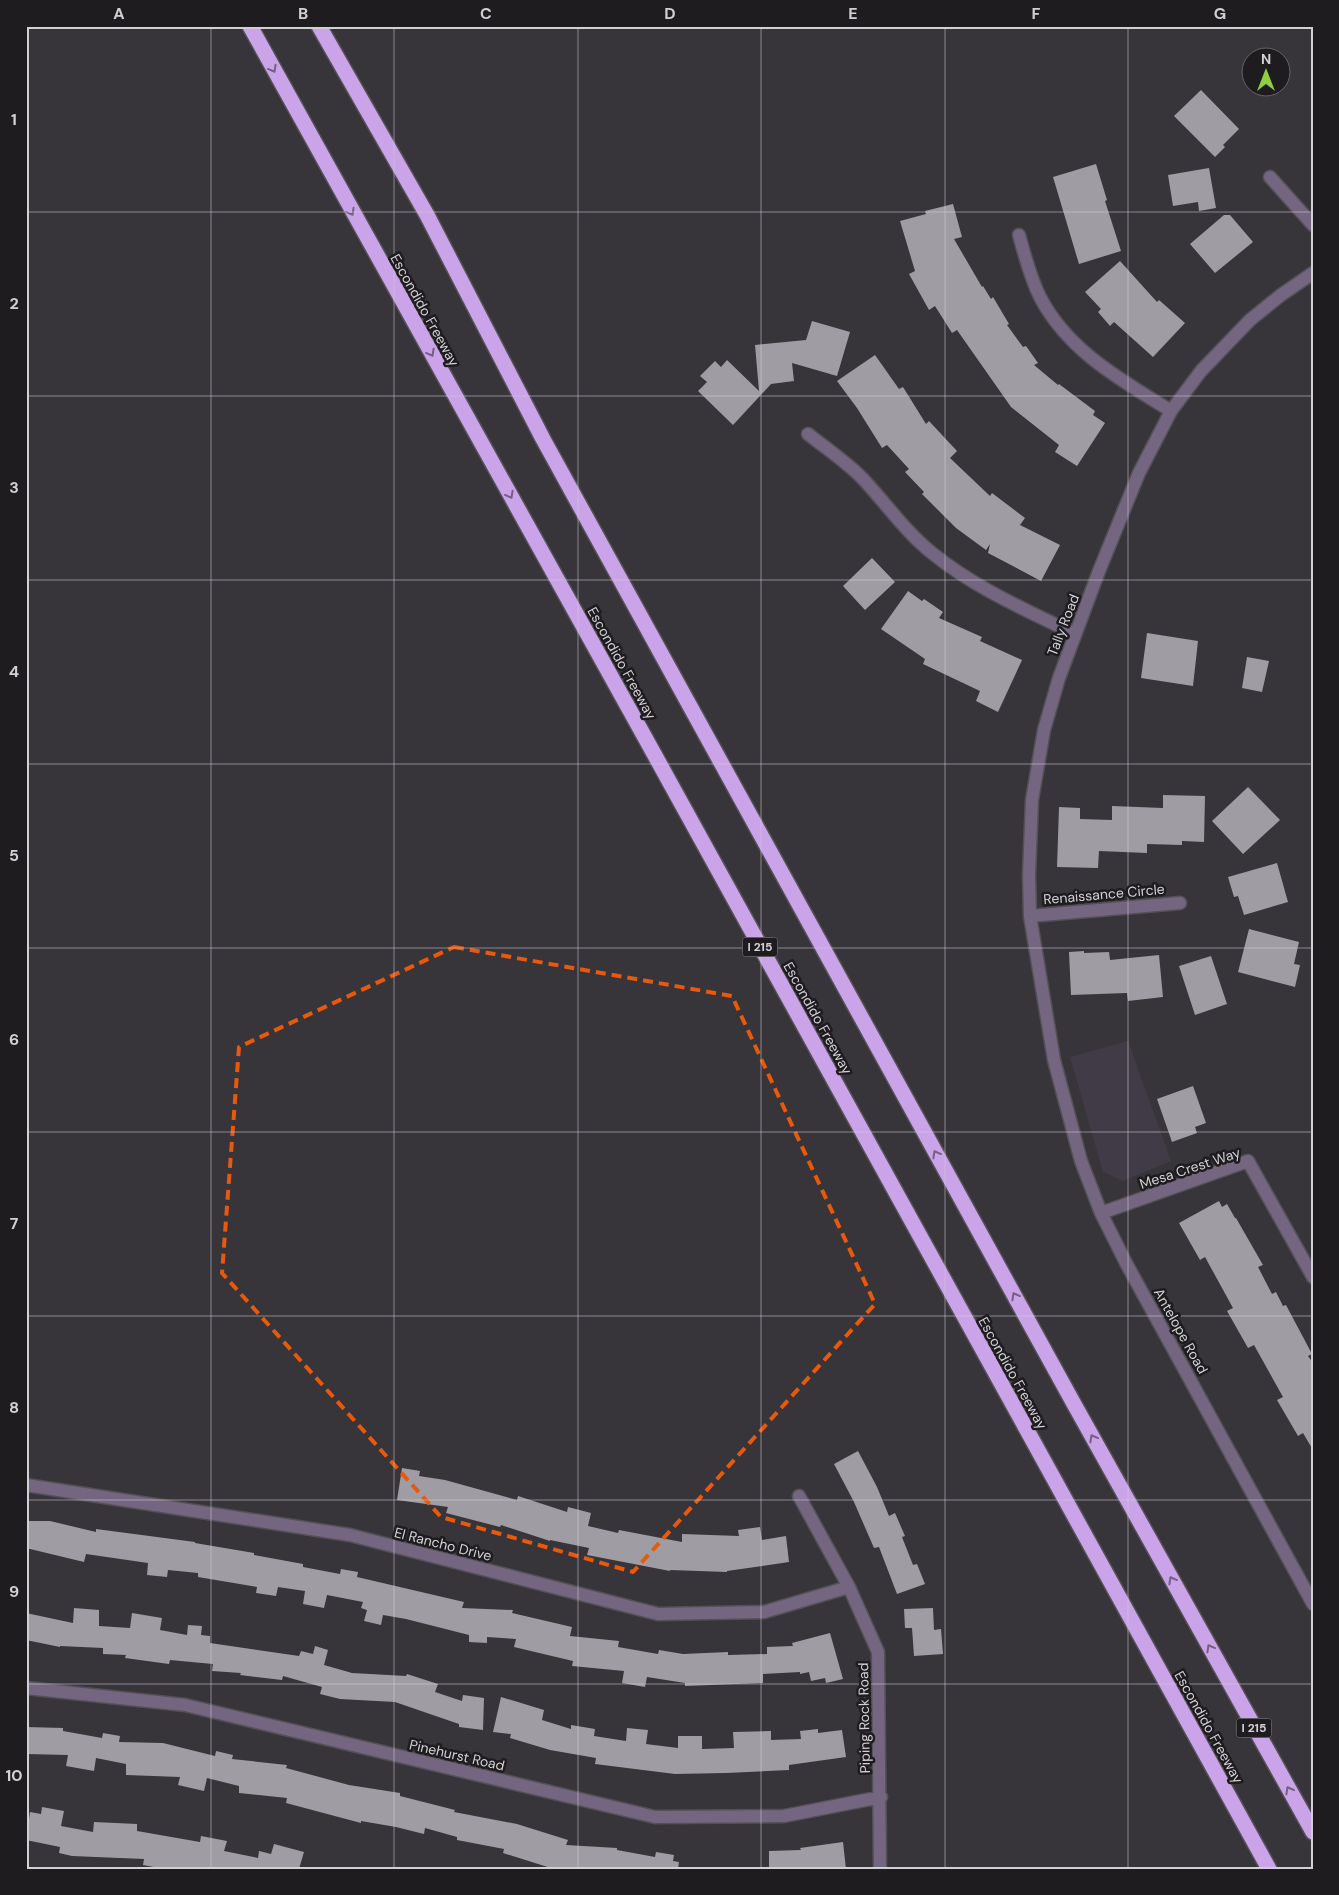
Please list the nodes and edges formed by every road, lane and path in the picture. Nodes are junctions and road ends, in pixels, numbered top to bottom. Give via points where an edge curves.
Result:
1 (250, 26) edge
2 (319, 26) edge
3 (1270, 178) dead end
4 (1313, 225) edge
5 (1019, 236) dead end
6 (1313, 273) edge
7 (1171, 411) junction
8 (808, 434) dead end
9 (1075, 634) junction
10 (1180, 903) dead end
11 (1030, 916) junction
12 (1054, 1060) joint
13 (1101, 1213) junction
14 (1313, 1277) edge
15 (26, 1485) edge
16 (799, 1496) dead end
17 (848, 1587) junction
18 (1313, 1604) edge
19 (26, 1688) edge
20 (881, 1797) junction
21 (1313, 1832) edge
22 (880, 1869) edge
23 (1269, 1869) edge

1 -> 23 highway, Escondido Freeway / I 215
21 -> 2 highway, I 215 via 543,439 427,215
3 - 4 street
5 - 7 street via 1040,297 1056,322 1099,365
6 - 7 street, Tally Road via 1250,320 1201,371
7 - 9 street, Tally Road via 1139,473
8 - 9 street via 863,479 907,529 959,574 998,597
9 - 11 street, Tally Road via 1044,730 1032,800
10 - 11 street, Renaissance Circle
11 - 12 street, Tally Road
12 - 13 street, Antelope Road via 1081,1161
13 - 14 street, Mesa Crest Way via 1248,1162
13 - 18 street, Antelope Road
15 - 17 street, El Rancho Drive via 350,1535 658,1614 764,1612
16 - 17 street, Piping Rock Road
17 - 20 street, Piping Rock Road via 878,1652
19 - 20 street, Pinehurst Road via 185,1705 655,1817 784,1816
20 - 22 street, Piping Rock Road

